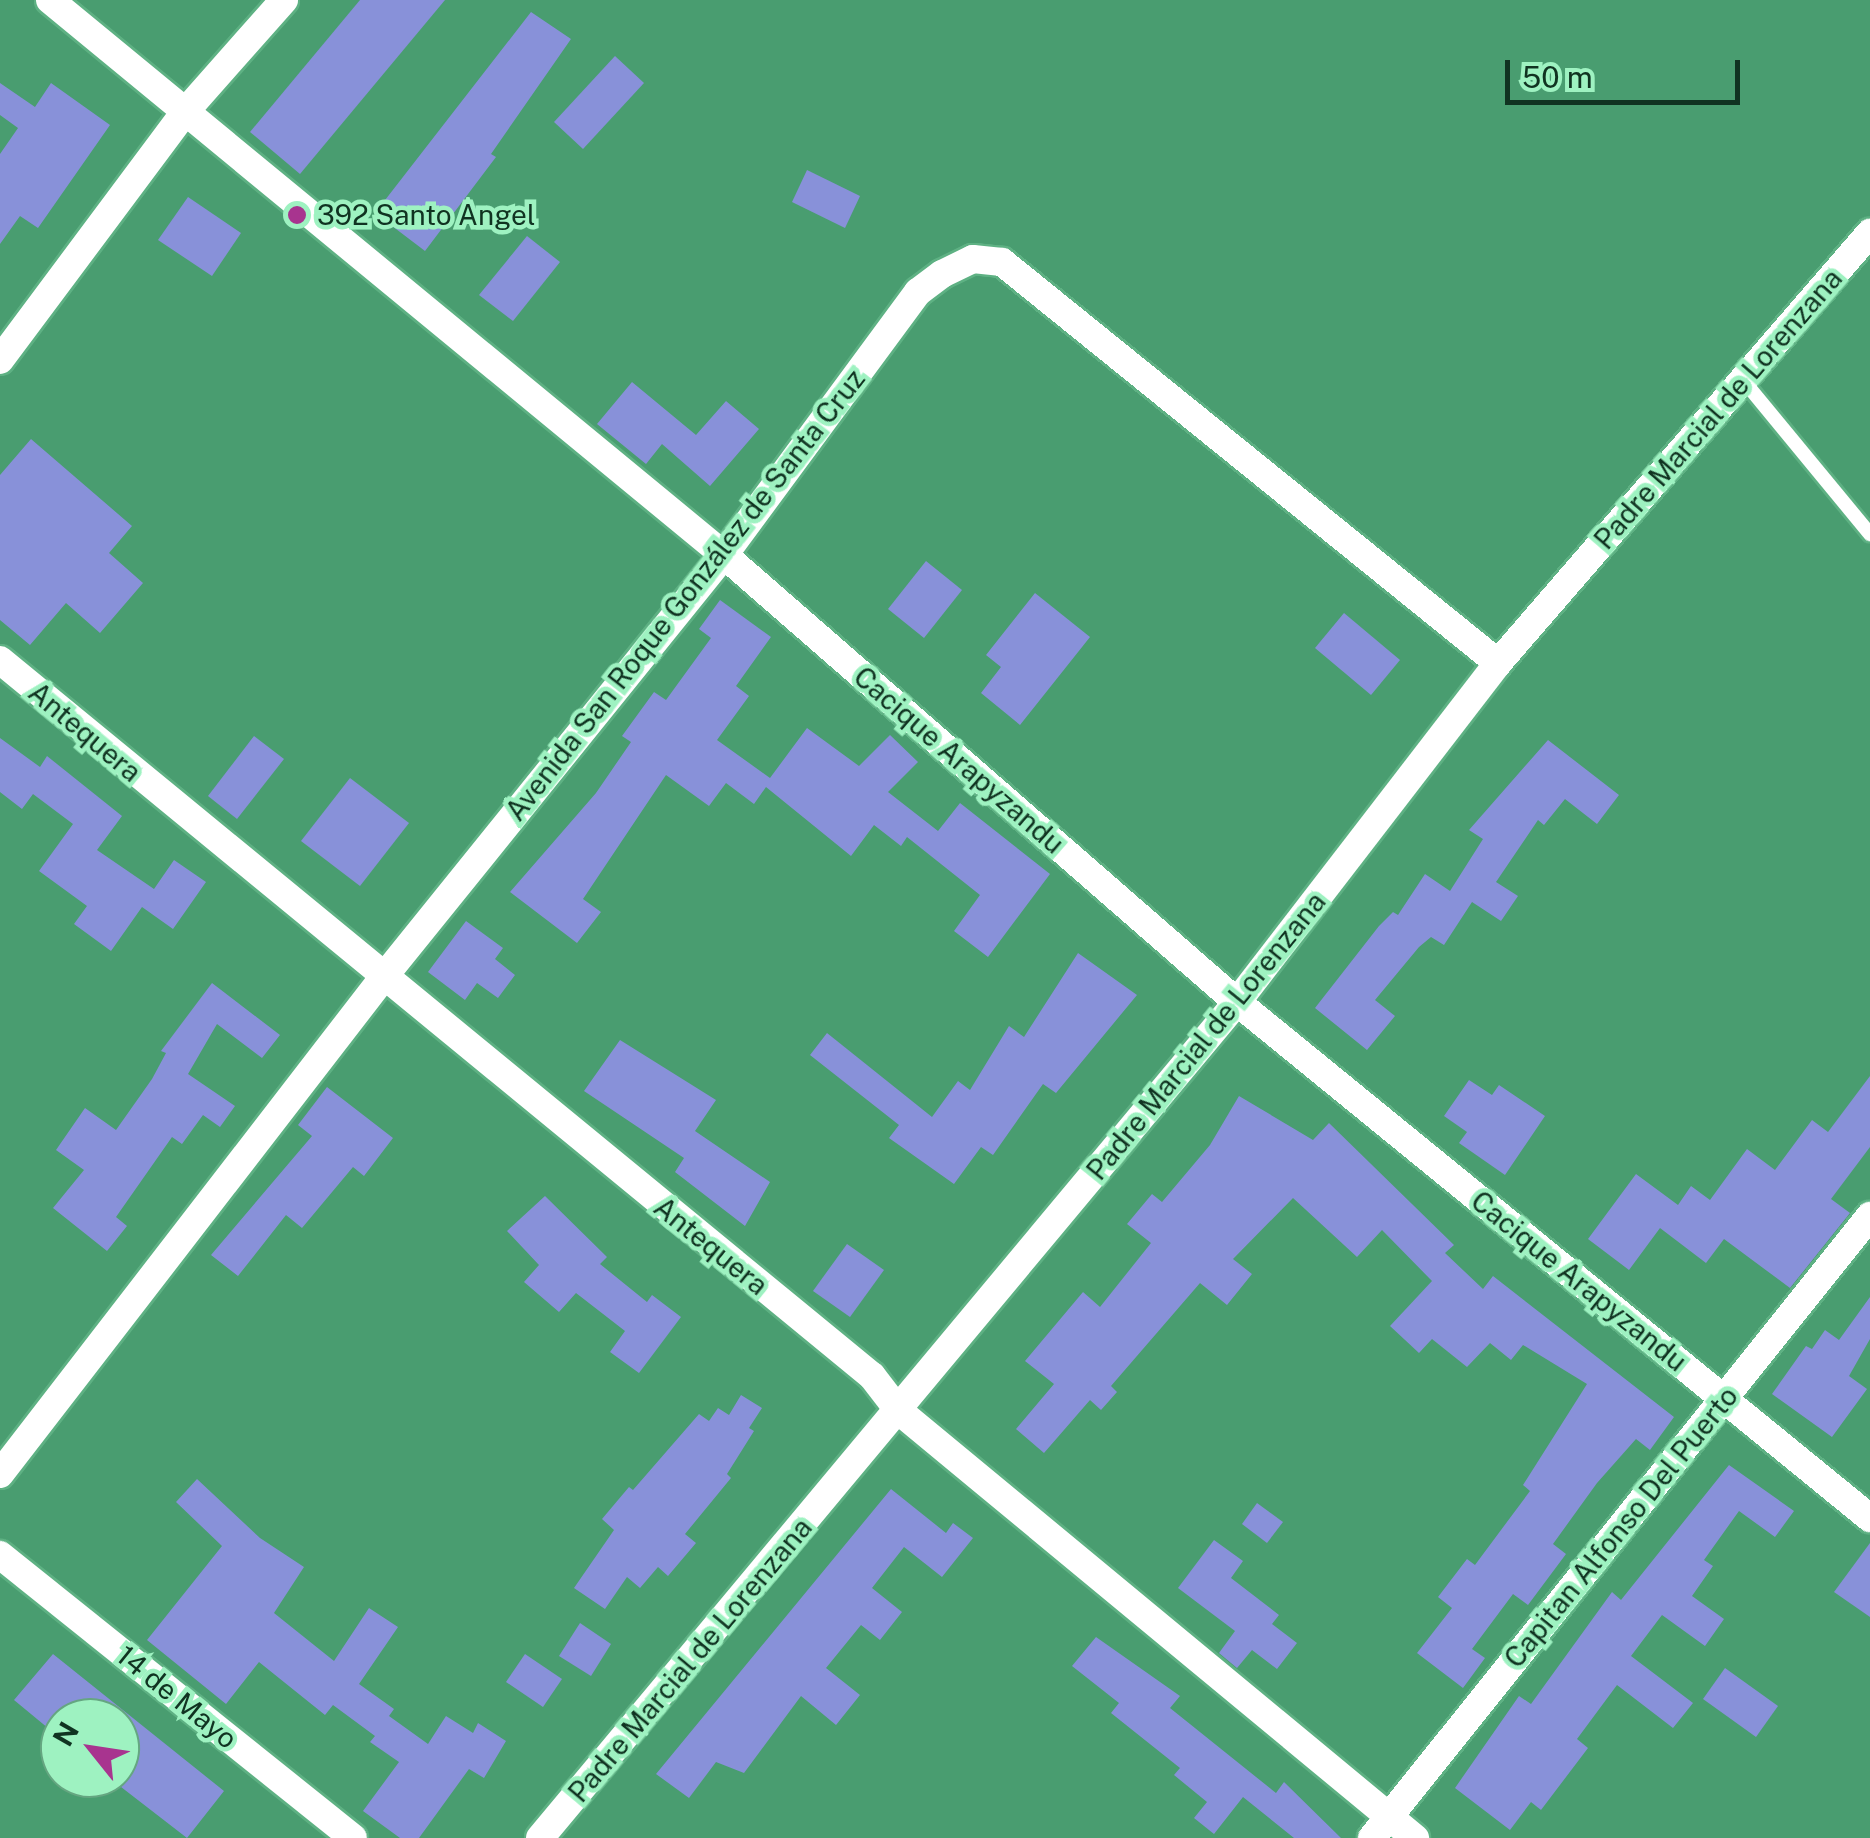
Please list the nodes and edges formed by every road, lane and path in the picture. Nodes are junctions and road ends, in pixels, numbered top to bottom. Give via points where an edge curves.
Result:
1 (50, 0) edge
2 (284, 0) edge
3 (184, 113) junction
4 (1870, 233) edge
5 (0, 360) edge
6 (1743, 380) junction
7 (1870, 534) edge
8 (724, 555) junction
9 (0, 660) edge
10 (1498, 663) junction
11 (382, 979) junction
12 (1237, 1002) junction
13 (1870, 1216) edge
14 (1724, 1399) junction
15 (899, 1411) junction
16 (0, 1474) edge
17 (1870, 1518) edge
18 (0, 1555) edge
19 (1380, 1828) edge
20 (353, 1838) edge
21 (540, 1838) edge
22 (1415, 1838) edge

1 - 3 street, Cacique Arapyzandu
2 - 3 street
3 - 5 street
3 - 8 street, Cacique Arapyzandu
4 - 6 street, Padre Marcial de Lorenzana
6 - 7 lane
6 - 10 street, Padre Marcial de Lorenzana
8 - 10 street, Avenida San Roque González de Santa Cruz via 918,292 974,259 1002,262
8 - 11 street, Avenida San Roque González de Santa Cruz
8 - 12 street, Cacique Arapyzandu
9 - 11 street, Antequera
10 - 12 street, Padre Marcial de Lorenzana
11 - 15 street, Antequera via 872,1376
11 - 16 street, Avenida San Roque González de Santa Cruz
12 - 14 street, Cacique Arapyzandu
12 - 15 street, Padre Marcial de Lorenzana
13 - 14 street, Capitan Alfonso Del Puerto
14 - 17 street, Cacique Arapyzandu
14 - 19 street, Capitan Alfonso Del Puerto
15 - 19 street, Antequera
15 - 21 street, Padre Marcial de Lorenzana
18 - 20 street, 14 de Mayo
19 - 22 street, Antequera

